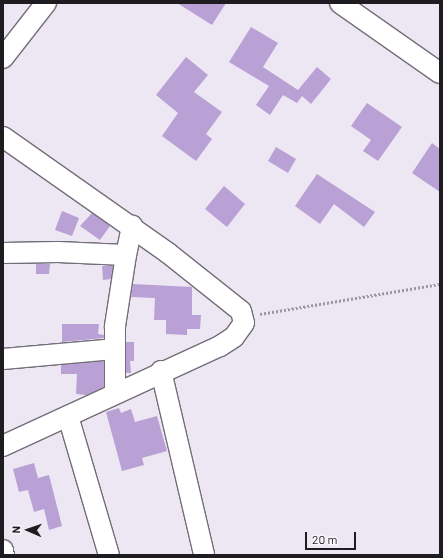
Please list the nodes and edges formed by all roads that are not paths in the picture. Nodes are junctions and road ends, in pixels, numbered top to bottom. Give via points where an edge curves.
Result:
1 (46, 3) edge
2 (340, 3) edge
3 (6, 50) edge
4 (440, 73) edge
5 (3, 137) edge
6 (132, 226) junction
7 (3, 253) edge
8 (126, 255) junction
9 (114, 349) junction
10 (3, 359) edge
11 (161, 371) junction
12 (115, 393) junction
13 (68, 416) junction
14 (3, 446) edge
15 (3, 550) edge
16 (4, 555) edge
17 (109, 555) edge
18 (204, 555) edge

1 - 3 street
2 - 4 street
5 - 6 street
6 - 8 street
6 - 11 street via 241,311 244,316 242,329 234,337 220,346
7 - 8 street
8 - 9 street via 118,299
9 - 10 street
9 - 12 street
11 - 12 street
11 - 18 street
12 - 13 street
13 - 14 street
13 - 17 street
15 - 16 street

